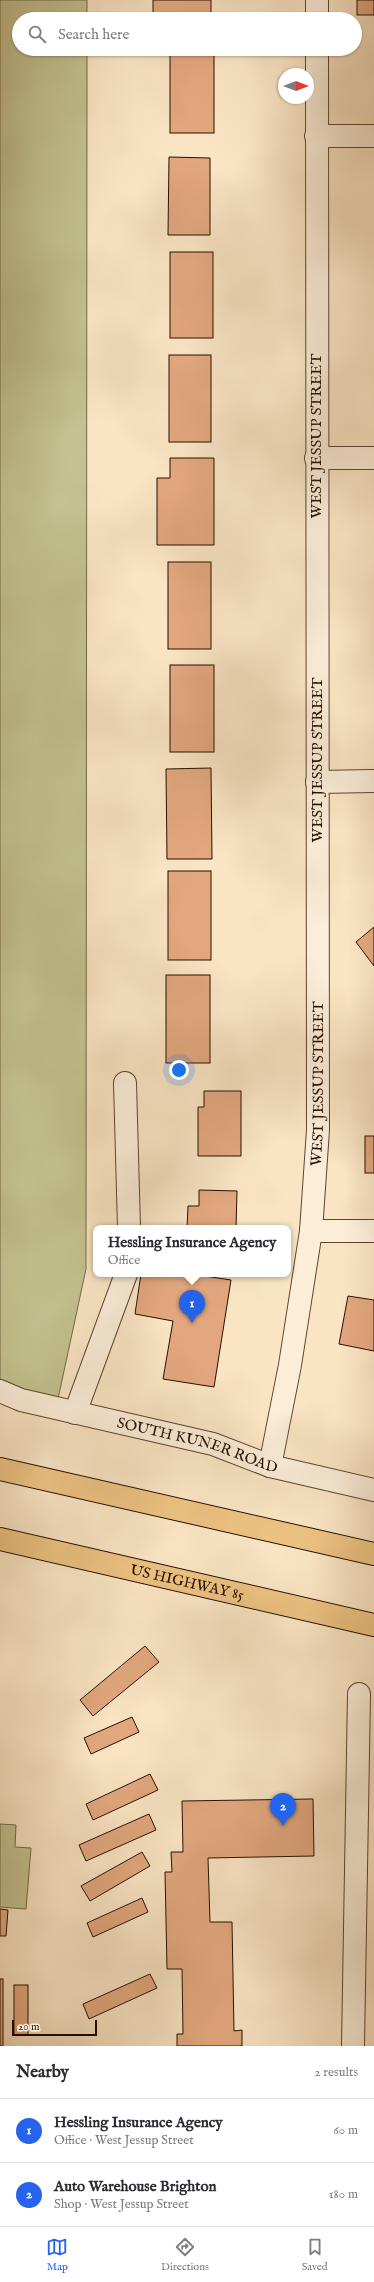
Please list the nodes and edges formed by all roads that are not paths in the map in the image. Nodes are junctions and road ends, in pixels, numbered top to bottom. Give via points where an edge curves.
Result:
1 (317, 0) edge
2 (317, 12) edge
3 (317, 56) edge
4 (316, 136) junction
5 (374, 136) edge
6 (316, 458) junction
7 (374, 458) edge
8 (374, 781) edge
9 (317, 782) junction
10 (125, 1083) dead end
11 (129, 1225) edge
12 (311, 1231) junction
13 (374, 1231) edge
14 (125, 1277) edge
15 (0, 1391) edge
16 (10, 1399) edge
17 (75, 1413) junction
18 (270, 1466) junction
19 (0, 1469) edge
20 (374, 1490) edge
21 (0, 1539) edge
22 (374, 1554) edge
23 (374, 1625) edge
24 (360, 1694) dead end
25 (353, 2046) edge

1 - 2 street
3 - 4 street, WEST JESSUP STREET
4 - 5 street
4 - 6 street, WEST JESSUP STREET
6 - 7 street
6 - 9 street, WEST JESSUP STREET
8 - 9 street
9 - 12 street, WEST JESSUP STREET via 318,1130
10 - 11 street
12 - 13 street
12 - 18 street, WEST JESSUP STREET via 290,1365
14 - 17 street
15 - 16 street, SOUTH KUNER ROAD
16 - 17 street, SOUTH KUNER ROAD
17 - 18 street, SOUTH KUNER ROAD via 213,1444
18 - 20 street, SOUTH KUNER ROAD
19 - 22 highway
21 - 23 highway, US HIGHWAY 85
24 - 25 street

